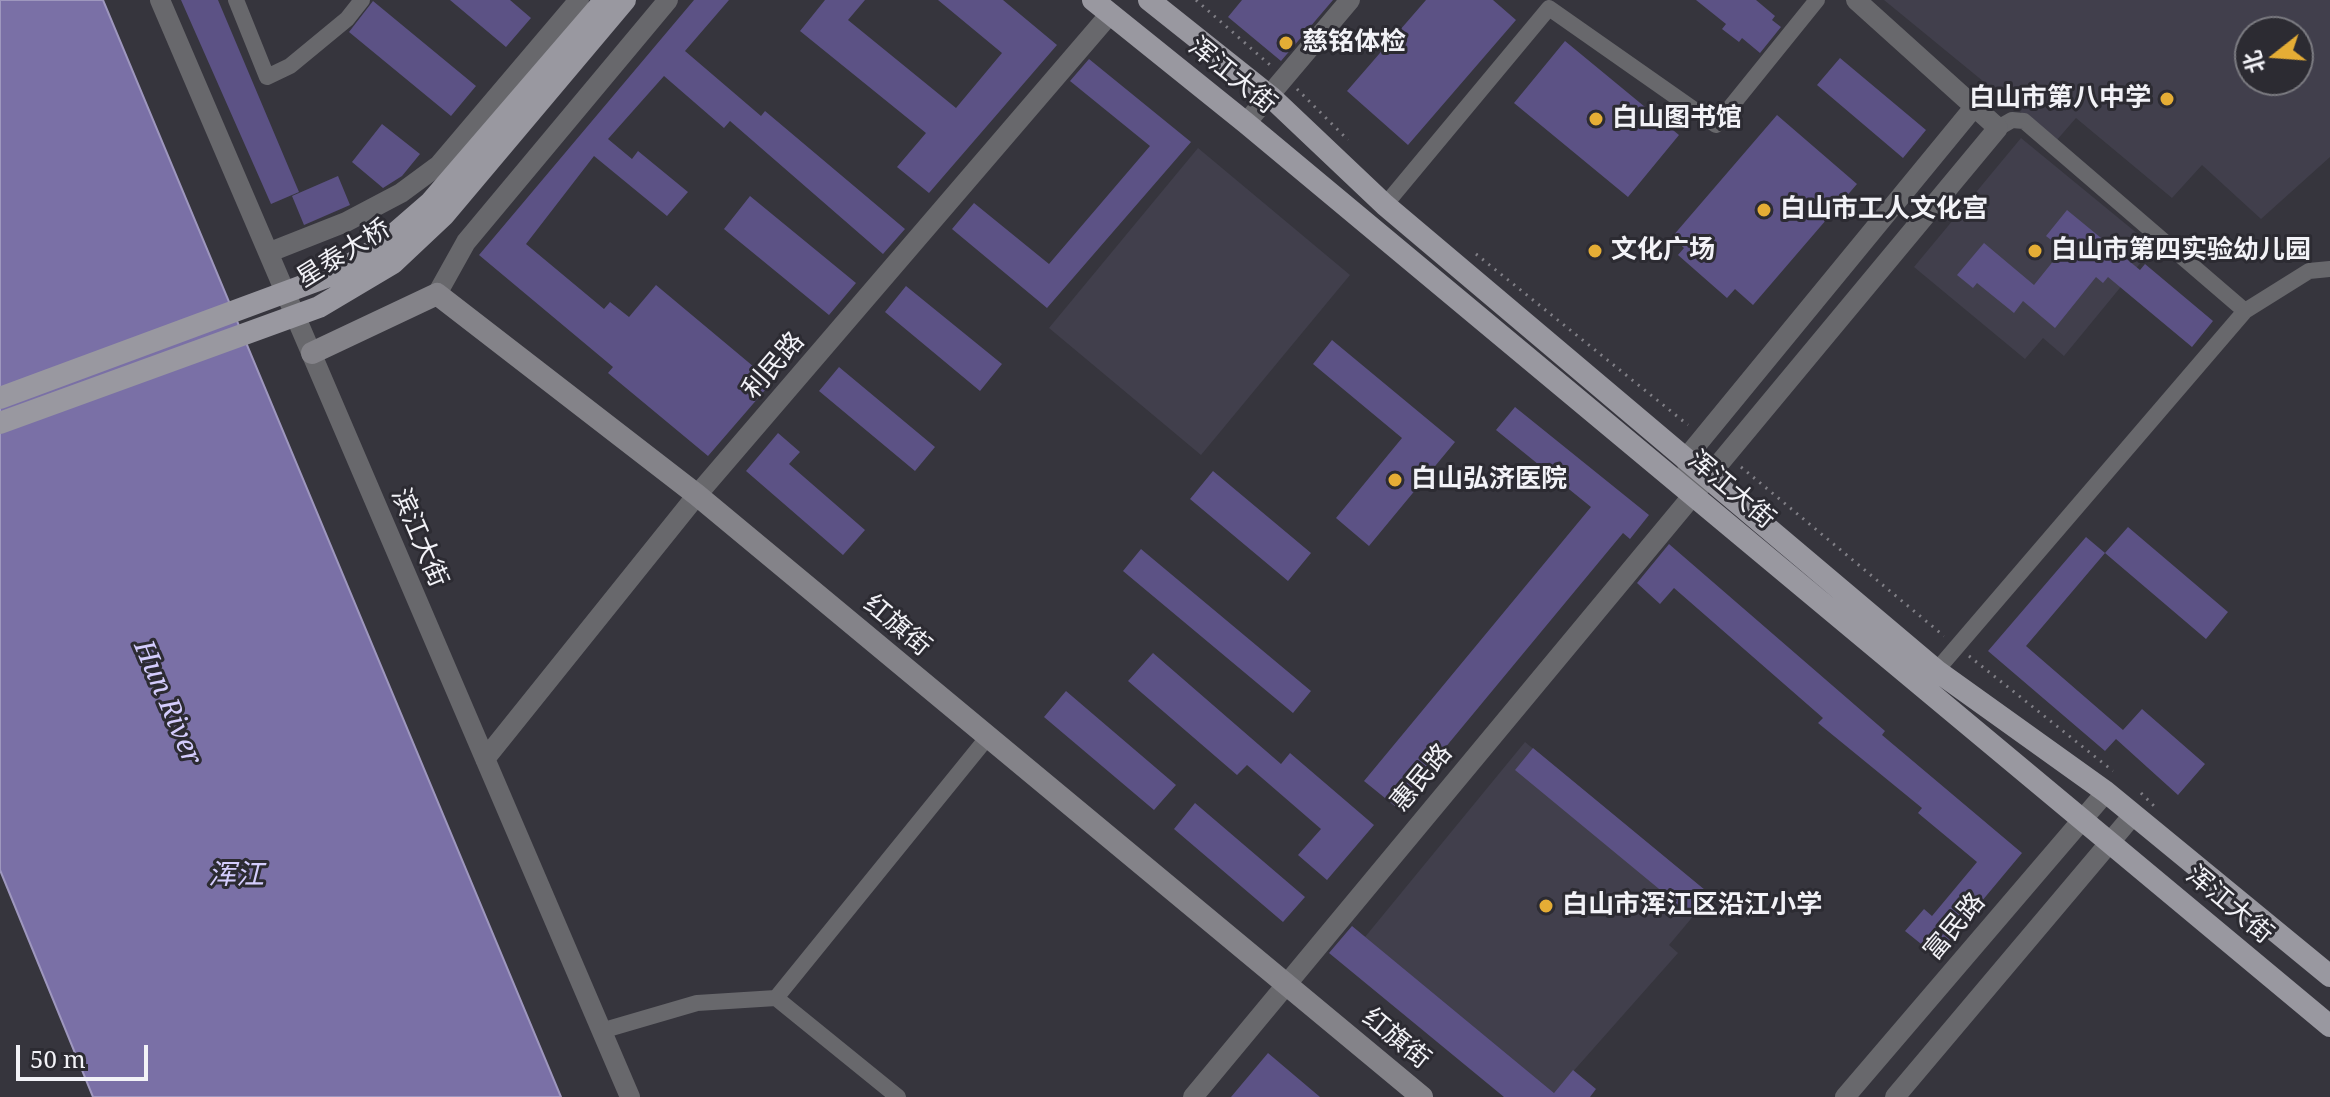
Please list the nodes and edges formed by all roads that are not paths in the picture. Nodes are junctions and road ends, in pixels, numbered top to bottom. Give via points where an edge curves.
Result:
1 (160, 0) edge
2 (236, 0) edge
3 (362, 0) edge
4 (605, 0) edge
5 (625, 0) edge
6 (668, 0) edge
7 (1149, 0) edge
8 (1350, 0) edge
9 (1817, 0) edge
10 (1856, 0) edge
11 (573, 2) edge
12 (1102, 7) edge
13 (1271, 97) junction
14 (1975, 106) junction
15 (1246, 123) junction
16 (1998, 128) junction
17 (1385, 205) junction
18 (270, 252) junction
19 (2330, 269) edge
20 (437, 294) junction
21 (2245, 311) junction
22 (312, 353) junction
23 (0, 398) edge
24 (0, 423) edge
25 (1686, 458) junction
26 (1708, 475) junction
27 (1692, 494) junction
28 (697, 495) junction
29 (1937, 671) junction
30 (1920, 687) junction
31 (987, 738) junction
32 (485, 759) junction
33 (2112, 783) junction
34 (2142, 817) junction
35 (2082, 818) junction
36 (2110, 841) junction
37 (2330, 976) edge
38 (1284, 984) junction
39 (776, 998) junction
40 (2330, 1026) edge
41 (601, 1031) junction
42 (630, 1097) edge
43 (898, 1097) edge
44 (1193, 1097) edge
45 (1422, 1097) edge
46 (1845, 1097) edge
47 (1895, 1097) edge

1 - 18 street, 滨江大街
2 - 3 street via 267,77 290,66
4 - 23 main road, 星泰大桥, bridge via 431,202 378,248 332,275
5 - 24 main road, 星泰大桥, bridge via 444,215 393,263 319,307
6 - 20 street via 466,242
7 - 13 main road, 浑江大街
8 - 13 street
9 - 17 street via 1716,125 1549,8
10 - 14 street
11 - 18 street via 439,165 401,193 346,222
12 - 15 main road, 浑江大街
12 - 28 street, 利民路
13 - 15 street
13 - 17 main road, 浑江大街
14 - 16 street
14 - 25 street
15 - 27 main road, 浑江大街
16 - 21 street via 2012,120 2024,121
16 - 26 street, 惠民路
17 - 25 main road, 浑江大街
18 - 22 street, 滨江大街
19 - 21 street via 2309,271
20 - 22 main road
20 - 28 main road, 红旗街
21 - 29 street
22 - 32 street, 滨江大街
25 - 26 main road, 浑江大街
25 - 27 street
26 - 27 street, 惠民路
26 - 29 main road, 浑江大街
27 - 30 main road, 浑江大街
27 - 38 street, 惠民路
28 - 31 main road, 红旗街
28 - 32 street, 利民路
29 - 30 street
29 - 33 main road, 浑江大街
30 - 35 main road, 浑江大街
31 - 38 main road, 红旗街
31 - 39 street
32 - 41 street, 滨江大街
33 - 34 main road, 浑江大街
33 - 35 street, 富民路
34 - 36 street
34 - 37 main road, 浑江大街
35 - 36 main road, 浑江大街
35 - 46 street, 富民路
36 - 40 main road, 浑江大街
36 - 47 street
38 - 44 street, 惠民路
38 - 45 main road, 红旗街
39 - 41 street via 697,1003
39 - 43 street
41 - 42 street, 滨江大街

